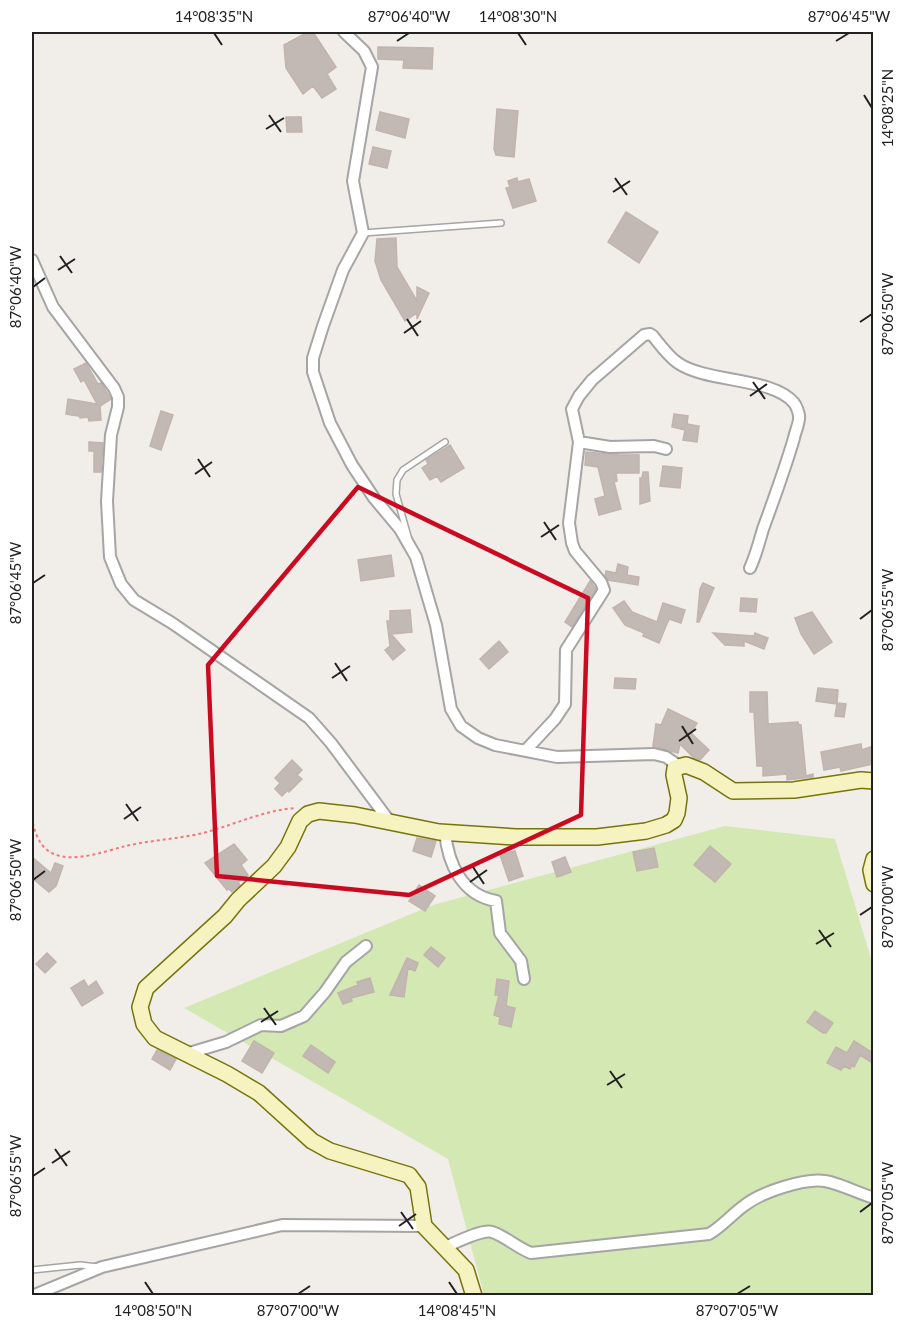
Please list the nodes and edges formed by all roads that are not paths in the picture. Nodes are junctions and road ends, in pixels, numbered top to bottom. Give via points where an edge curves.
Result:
1 (344, 32) edge
2 (501, 223) dead end
3 (363, 233) junction
4 (32, 260) edge
5 (445, 442) dead end
6 (579, 442) junction
7 (666, 449) dead end
8 (409, 544) junction
9 (750, 568) dead end
10 (526, 750) junction
11 (679, 766) junction
12 (873, 781) edge
13 (390, 822) junction
14 (445, 832) junction
15 (873, 859) edge
16 (873, 884) edge
17 (366, 946) dead end
18 (524, 979) dead end
19 (186, 1054) junction
20 (873, 1198) edge
21 (424, 1226) junction
22 (445, 1248) junction
23 (102, 1267) junction
24 (32, 1270) edge
25 (32, 1296) edge
26 (474, 1296) edge

1 - 3 street via 364,51 372,67 352,181
2 - 3 lane
3 - 8 street via 343,270 322,326 313,372 330,423 352,465
4 - 13 street via 53,307 118,397 107,501 110,557 121,584 134,600 309,717
5 - 8 lane via 396,480
6 - 7 street
6 - 9 street via 572,409 579,396 633,343 648,334 685,367 779,392 794,403 800,416
6 - 10 street via 570,533 574,551 604,590 566,650 565,704
8 - 10 street via 436,625 451,709 462,726 478,738
10 - 11 street via 557,757 654,754
11 - 12 street via 704,772 733,791 794,790
11 - 14 street via 674,775 679,798 674,820 646,831 597,837
13 - 14 street
13 - 19 street via 319,811 308,814 274,866 146,988 140,1007 144,1024 155,1038
14 - 18 street via 458,875 478,896 496,901 500,933 521,961
15 - 16 street
17 - 19 street via 346,962 304,1016 281,1026 261,1025 226,1042
19 - 21 street via 259,1094 312,1141 330,1151 409,1175 418,1186
20 - 22 street via 825,1181 810,1180 746,1204 709,1234 531,1253 491,1232
21 - 22 street
21 - 23 street via 282,1225
22 - 26 street via 466,1270
23 - 24 lane
23 - 25 street

